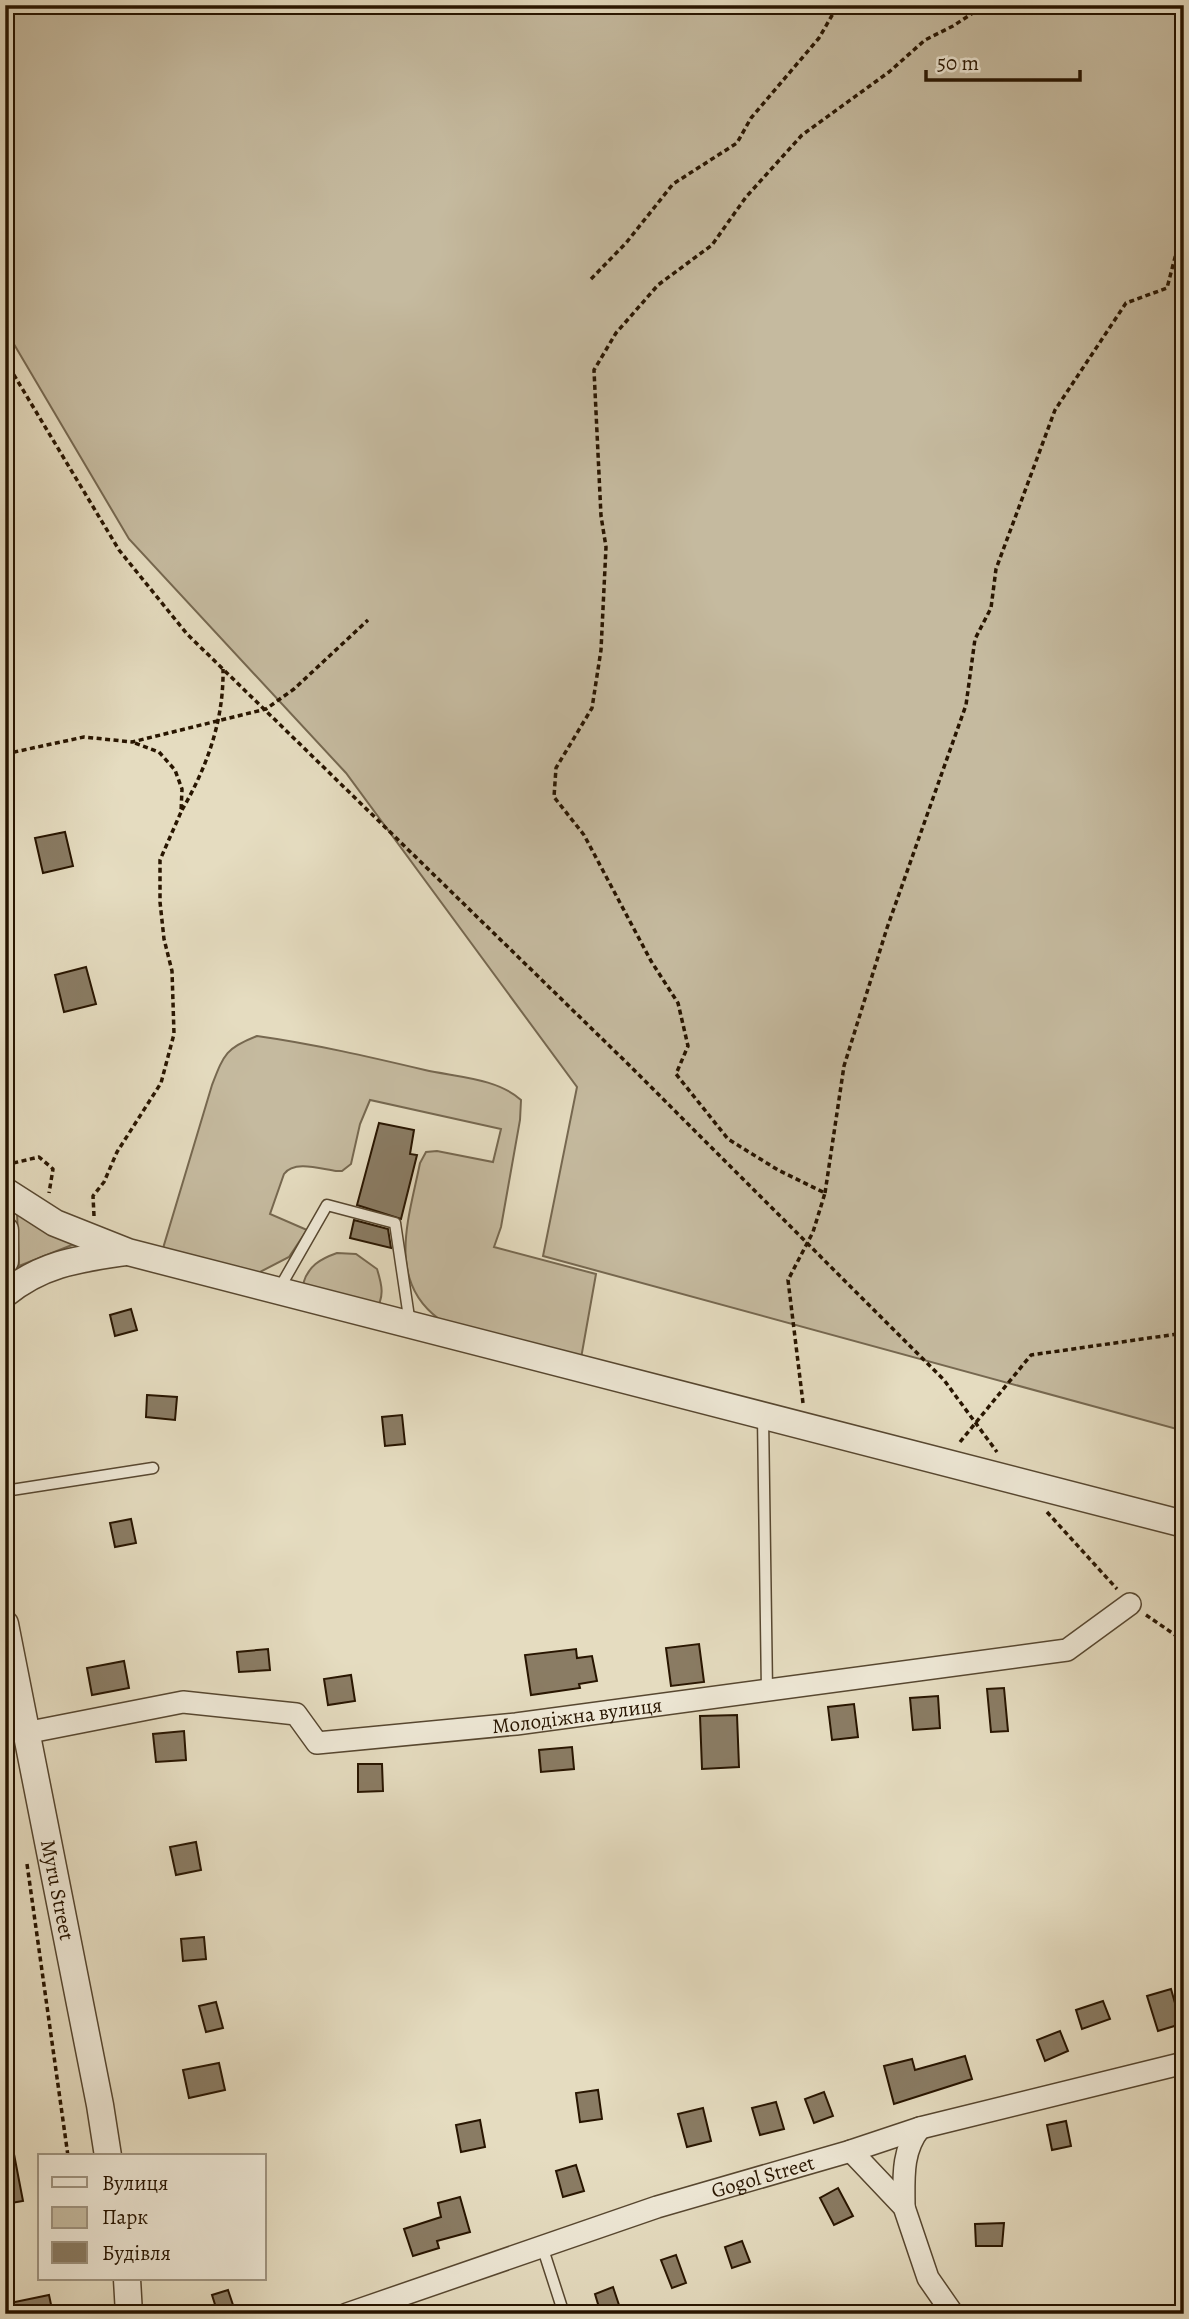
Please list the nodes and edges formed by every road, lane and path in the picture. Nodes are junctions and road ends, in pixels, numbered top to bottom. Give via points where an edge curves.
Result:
1 (838, 5) edge
2 (985, 5) edge
3 (1184, 223) edge
4 (591, 279) dead end
5 (5, 360) edge
6 (368, 620) dead end
7 (223, 668) junction
8 (266, 709) junction
9 (217, 721) junction
10 (132, 741) junction
11 (5, 754) edge
12 (181, 812) junction
13 (5, 1165) edge
14 (53, 1168) dead end
15 (5, 1191) edge
16 (825, 1193) junction
17 (5, 1230) edge
18 (93, 1238) junction
19 (128, 1252) junction
20 (5, 1261) edge
21 (278, 1290) junction
22 (5, 1294) edge
23 (410, 1324) junction
24 (1184, 1333) edge
25 (763, 1415) junction
26 (976, 1422) junction
27 (806, 1426) junction
28 (944, 1462) junction
29 (153, 1468) dead end
30 (1018, 1481) junction
31 (5, 1491) edge
32 (1046, 1512) dead end
33 (1184, 1524) edge
34 (1130, 1604) junction
35 (5, 1624) edge
36 (1184, 1641) edge
37 (767, 1691) junction
38 (25, 1733) junction
39 (26, 1858) dead end
40 (1184, 2063) edge
41 (920, 2128) junction
42 (851, 2151) junction
43 (68, 2154) edge
44 (108, 2154) edge
45 (904, 2207) junction
46 (542, 2246) junction
47 (127, 2280) edge
48 (129, 2314) edge
49 (347, 2314) edge
50 (564, 2314) edge
51 (953, 2314) edge

1 - 4 path via 819,37 751,118 737,143 673,184
2 - 16 path via 925,40 890,72 802,135 746,197 712,245 658,285 616,333 594,370 601,516 607,547 601,649 592,708 556,768 554,797 584,835 678,1003 688,1046 676,1074 728,1139
3 - 16 path via 1167,288 1126,303 1055,410 996,569 991,608 975,639 966,705 844,1066
5 - 7 path via 120,550 187,634
6 - 8 path
7 - 8 path
7 - 9 path
8 - 9 path
8 - 26 path via 944,1380
9 - 10 path
9 - 12 path via 212,747
10 - 11 path via 84,737
10 - 12 path via 159,751 175,770 182,789
12 - 18 path via 160,860 174,1034 160,1083 93,1196
13 - 14 path via 39,1157
15 - 18 street via 55,1223
16 - 27 path via 813,1232 788,1280
17 - 20 street
18 - 19 street
19 - 21 street
19 - 22 street via 62,1262 19,1282
21 - 23 street
21 - 23 lane via 327,1205 395,1223
23 - 25 street
24 - 26 path via 1031,1355
25 - 27 street
25 - 37 lane
26 - 28 path
26 - 30 path
27 - 28 street
28 - 30 street
29 - 31 lane
30 - 33 street
32 - 34 path
34 - 36 path
34 - 37 street, Молодіжна вулиця via 1067,1650
35 - 38 street, Myru Street
37 - 38 street, Молодіжна вулиця via 516,1724 317,1743 296,1714 183,1702
38 - 44 street, Myru Street
39 - 43 path
40 - 41 street, Gogol Street
41 - 42 street, Gogol Street
41 - 45 street via 911,2138 904,2164
42 - 45 street
42 - 46 street, Gogol Street
45 - 51 street via 928,2278
46 - 49 street, Gogol Street
46 - 50 lane
47 - 48 street

